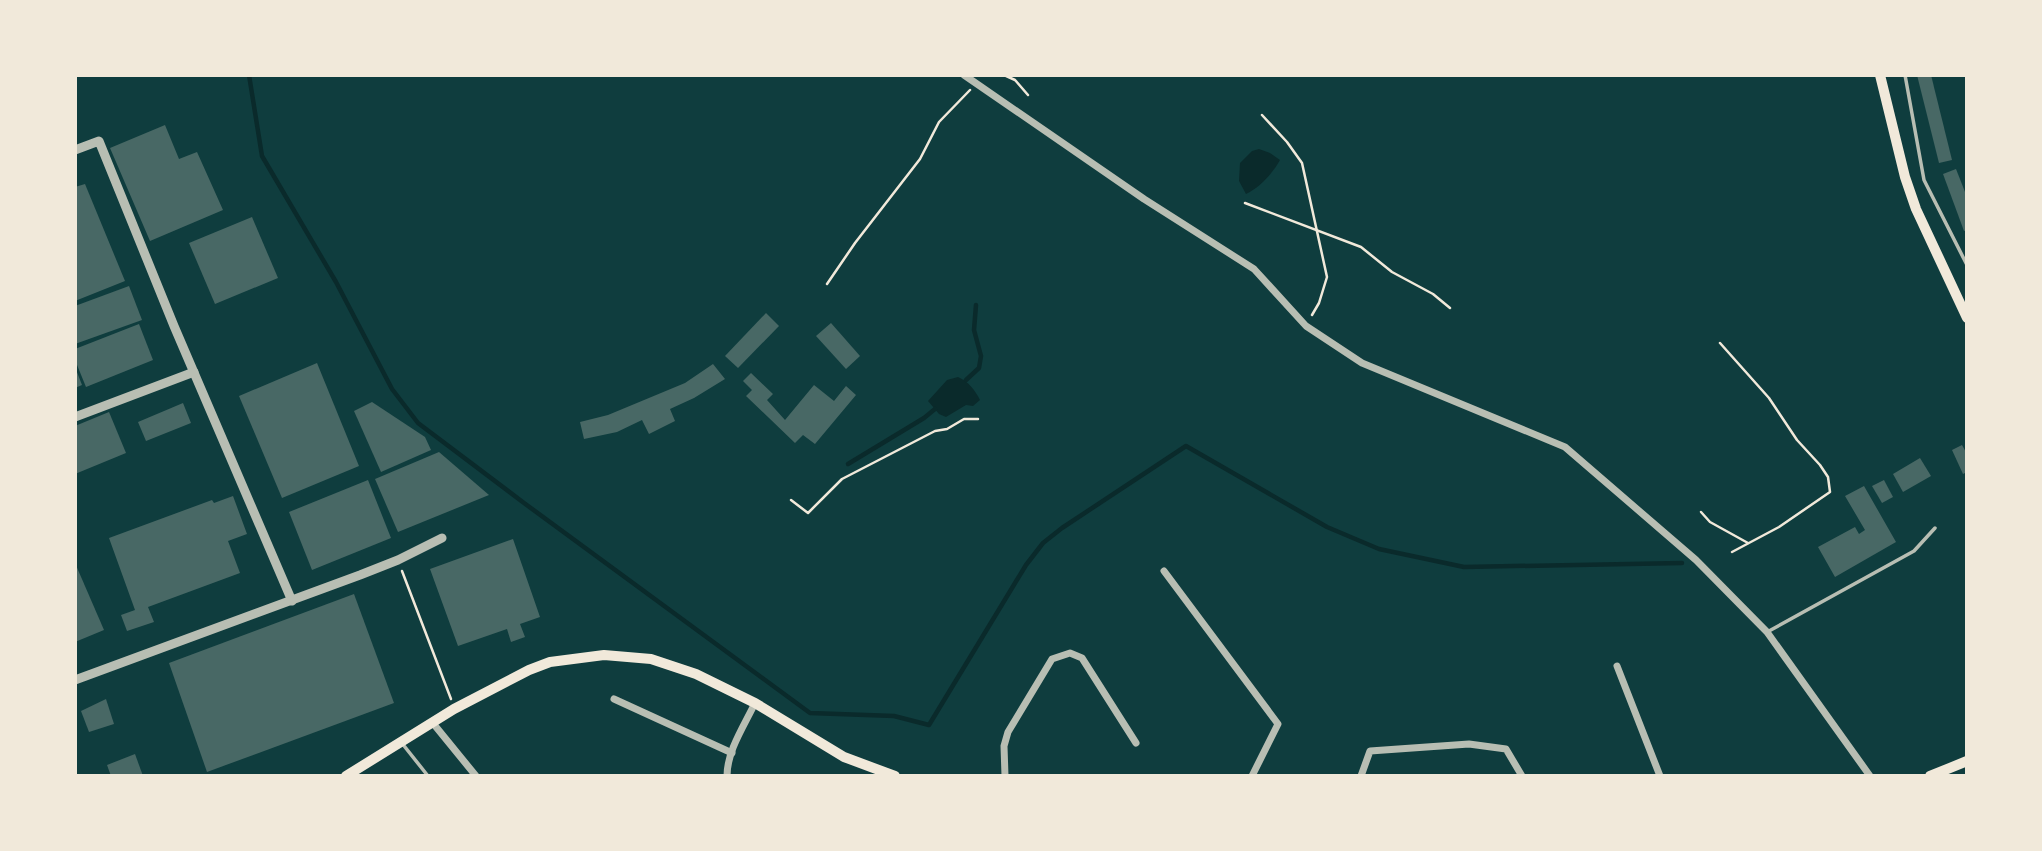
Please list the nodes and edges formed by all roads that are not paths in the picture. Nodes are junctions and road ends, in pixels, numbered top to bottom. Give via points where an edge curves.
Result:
1 (964, 75) edge
2 (1880, 75) edge
3 (1905, 75) edge
4 (75, 150) edge
5 (1967, 265) edge
6 (1967, 318) edge
7 (194, 372) junction
8 (75, 416) edge
9 (1935, 528) dead end
10 (442, 538) dead end
11 (1164, 571) dead end
12 (292, 601) junction
13 (1767, 632) junction
14 (1617, 666) dead end
15 (75, 680) edge
16 (614, 699) dead end
17 (755, 703) junction
18 (432, 722) junction
19 (400, 742) junction
20 (1136, 743) dead end
21 (732, 753) junction
22 (1967, 761) edge
23 (346, 776) edge
24 (428, 776) edge
25 (477, 776) edge
26 (727, 776) edge
27 (895, 776) edge
28 (1005, 776) edge
29 (1252, 776) edge
30 (1361, 776) edge
31 (1522, 776) edge
32 (1660, 776) edge
33 (1870, 776) edge
34 (1930, 776) edge

1 - 13 street via 1254,269 1306,326 1362,363 1565,447 1696,560
2 - 6 main road via 1916,209
3 - 5 lane via 1924,180
4 - 7 street via 99,141
7 - 8 street
7 - 12 street
9 - 13 lane via 1914,551
10 - 12 street
11 - 29 street via 1278,724
12 - 15 street
13 - 33 street
14 - 32 street
16 - 21 street
17 - 18 main road via 696,674 651,659 604,655 550,662 529,670
17 - 21 street
17 - 27 main road via 844,757
18 - 19 main road
18 - 25 street
19 - 23 main road
19 - 24 lane
20 - 28 street via 1082,658 1070,653 1052,659 1008,732 1003,746
21 - 26 street
22 - 34 main road
30 - 31 street via 1370,751 1469,744 1506,749

